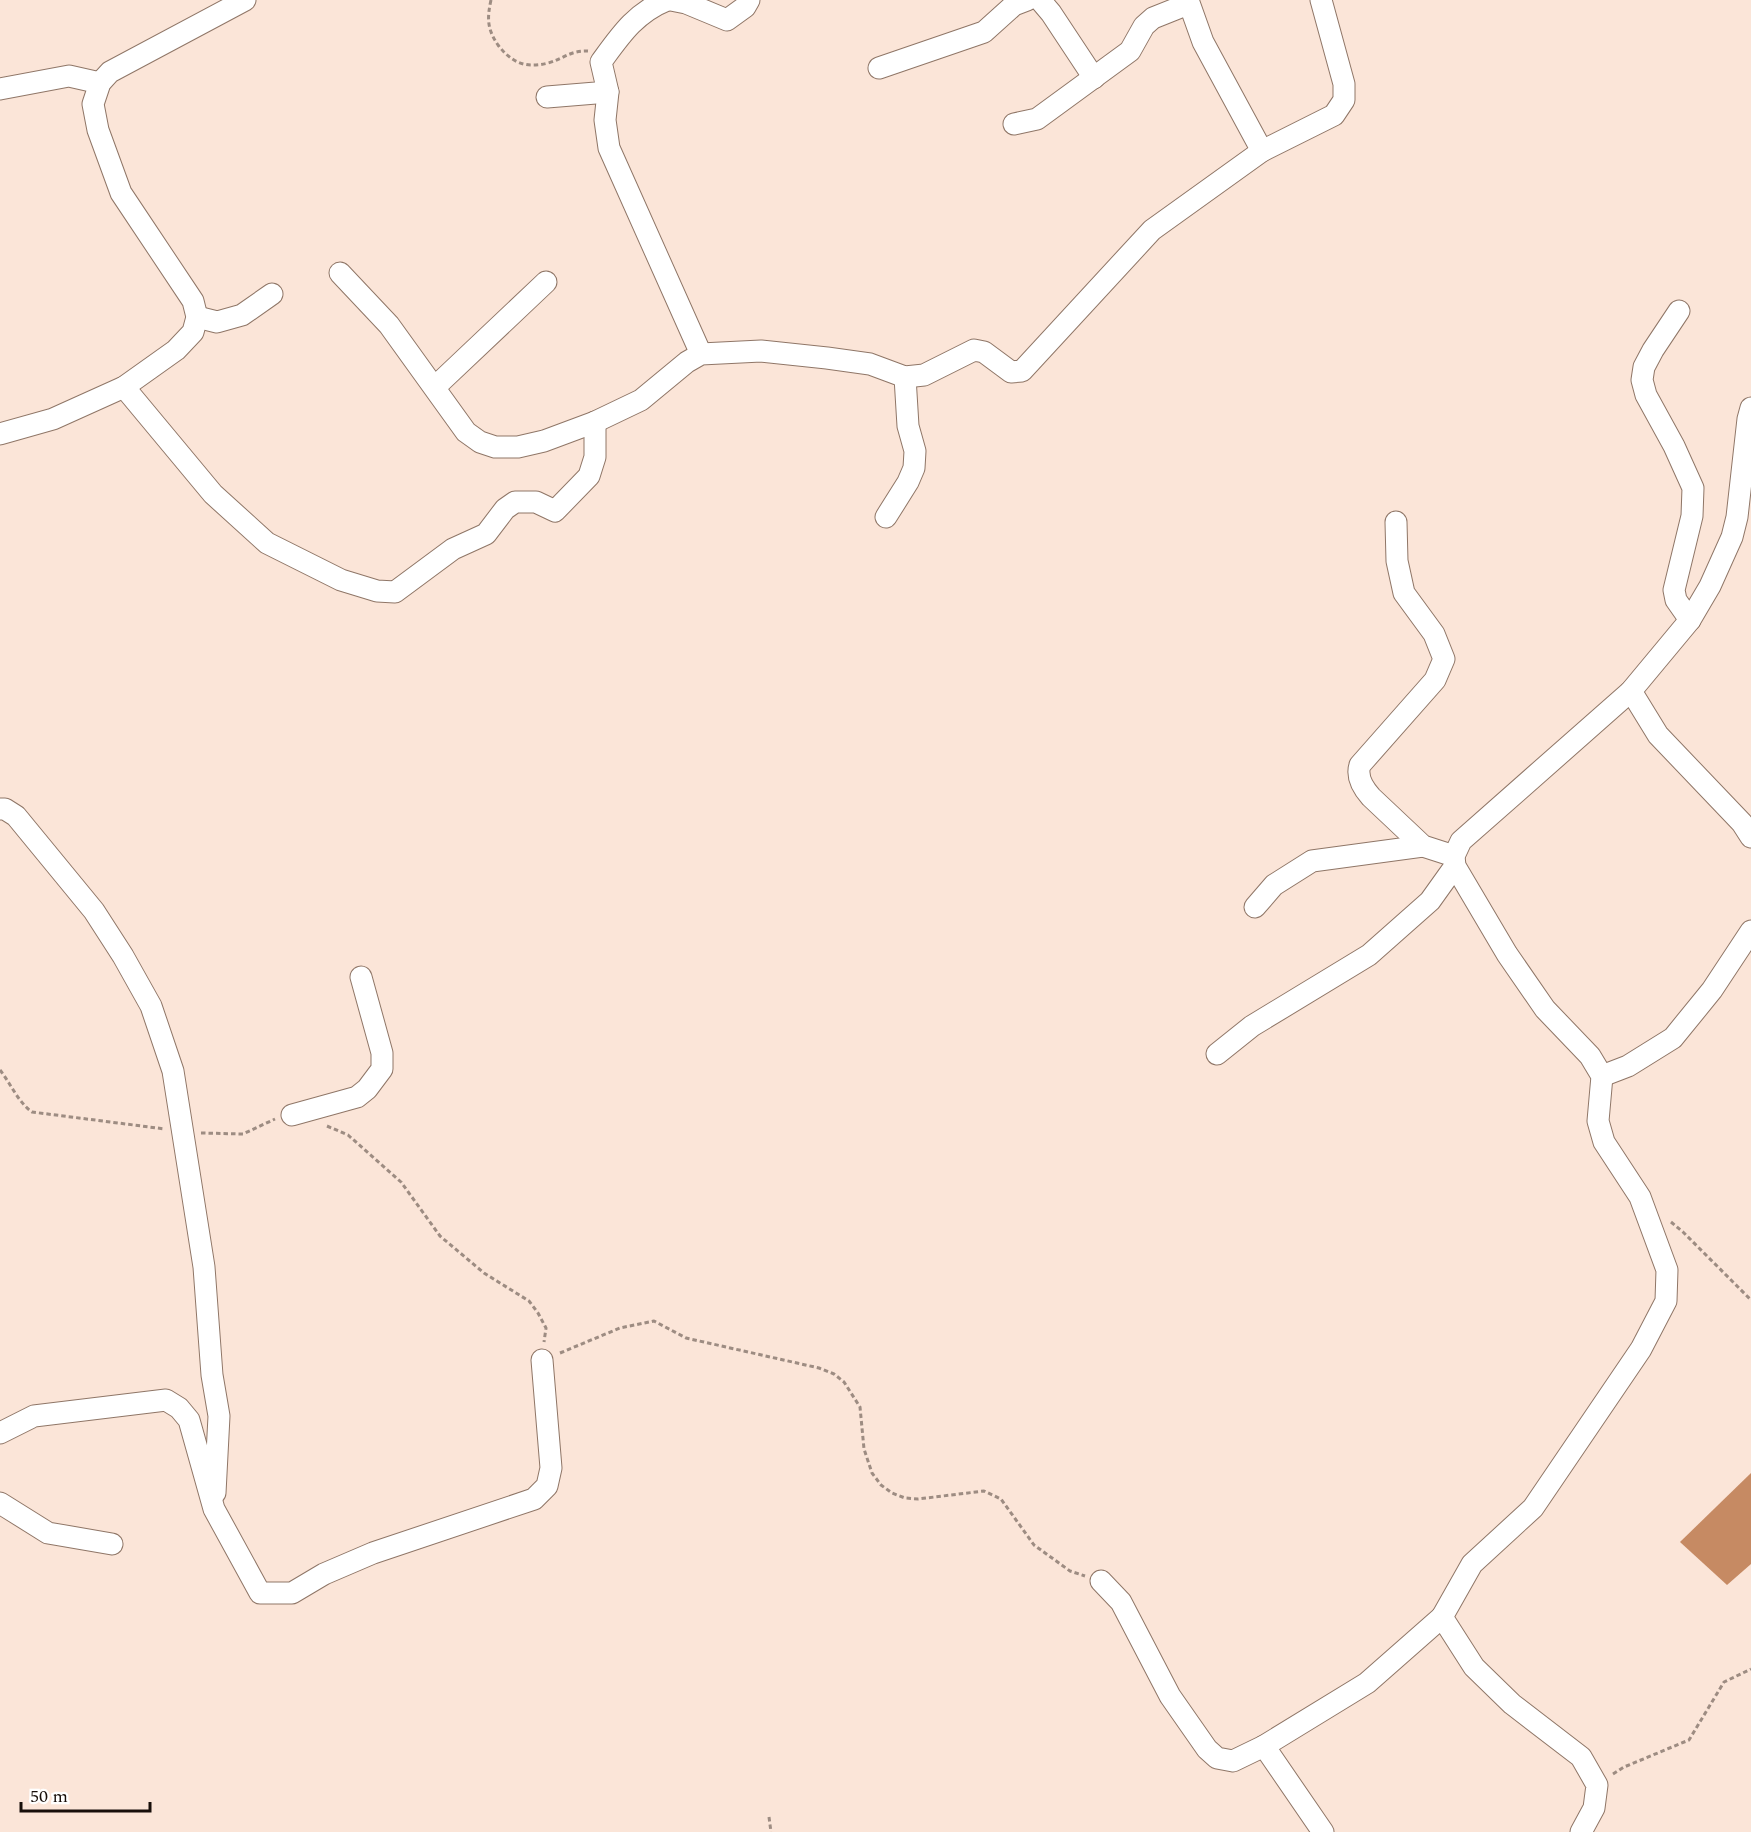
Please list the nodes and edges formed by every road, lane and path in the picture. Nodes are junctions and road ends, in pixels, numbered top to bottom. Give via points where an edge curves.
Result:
1 (245, 0) edge
2 (491, 0) edge
3 (669, 0) edge
4 (749, 0) edge
5 (1027, 0) edge
6 (1040, 0) edge
7 (1321, 0) edge
8 (1188, 2) edge
9 (601, 63) junction
10 (879, 68) dead end
11 (1094, 78) junction
12 (100, 83) junction
13 (0, 89) edge
14 (608, 92) junction
15 (547, 97) dead end
16 (1014, 124) dead end
17 (1262, 151) junction
18 (340, 273) dead end
19 (546, 282) dead end
20 (272, 294) dead end
21 (1679, 311) dead end
22 (196, 317) junction
23 (701, 354) junction
24 (905, 377) junction
25 (124, 387) junction
26 (435, 387) junction
27 (1751, 408) edge
28 (595, 422) junction
29 (0, 434) edge
30 (886, 517) dead end
31 (1396, 522) dead end
32 (1690, 620) junction
33 (1631, 691) junction
34 (0, 809) edge
35 (1751, 837) edge
36 (1423, 846) junction
37 (1454, 861) junction
38 (1255, 906) dead end
39 (1751, 931) edge
40 (361, 977) dead end
41 (1217, 1054) dead end
42 (0, 1070) edge
43 (1602, 1076) junction
44 (292, 1114) joint
45 (320, 1122) dead end
46 (183, 1131) junction
47 (1665, 1218) dead end
48 (1751, 1300) edge
49 (542, 1360) junction
50 (0, 1433) edge
51 (0, 1503) edge
52 (214, 1509) junction
53 (112, 1544) dead end
54 (1101, 1581) joint
55 (1442, 1617) junction
56 (1751, 1669) edge
57 (1264, 1746) junction
58 (1597, 1785) junction
59 (769, 1817) dead end
60 (771, 1832) edge
61 (1323, 1832) edge
62 (1581, 1832) edge

1 - 12 street via 110,72
2 - 9 path via 487,17 492,36 508,58 528,66 548,63 577,50 588,51
3 - 4 street via 727,20
3 - 9 street via 653,6 628,25
5 - 10 street via 1014,5 984,32
6 - 11 street
7 - 17 street via 1344,84 1344,100 1334,115
8 - 11 street via 1153,18 1130,51
8 - 17 street via 1203,42
9 - 14 street
11 - 16 street via 1038,119
12 - 13 street via 69,76
12 - 22 street via 93,104 98,130 122,193 193,301
14 - 15 street
14 - 23 street via 605,120 609,148
17 - 24 street via 1152,230 1022,371 1011,372 984,352 974,350 924,375
18 - 26 street via 389,325
19 - 26 street
20 - 22 street via 242,315 217,322
21 - 32 street via 1653,350 1642,380 1693,488 1692,516 1674,590
22 - 25 street via 193,332 176,350
23 - 24 street via 761,351 827,358 870,364
23 - 28 street via 641,400
24 - 30 street via 914,468
25 - 28 street via 213,494 267,543 341,579 377,591 395,592 453,549 486,534 514,502 536,502 555,511 590,476 595,457
25 - 29 street via 52,419
26 - 28 street via 466,432 495,447 544,441
27 - 32 street via 1732,537
31 - 36 street via 1397,561 1404,592 1434,634 1444,658 1435,680 1360,765 1358,773 1371,797
32 - 33 street
33 - 35 street via 1658,735
33 - 37 street via 1461,841
34 - 46 street via 16,816 94,911 123,956 151,1006 173,1071
36 - 37 street
36 - 38 street via 1312,861 1274,885
37 - 41 street via 1430,901 1370,955 1252,1026
37 - 43 street via 1507,954 1545,1009 1590,1056
39 - 43 street via 1712,990 1673,1038 1628,1066
40 - 44 street via 382,1053 382,1069 357,1097
42 - 46 path via 24,1107 32,1112
43 - 55 street via 1598,1120 1604,1142 1640,1197 1667,1270 1666,1301 1641,1349 1533,1508 1472,1564
44 - 46 path via 243,1134
45 - 49 path via 348,1135 401,1182 440,1236 484,1273 529,1301 546,1328
46 - 52 street via 204,1267 219,1416
47 - 48 path
49 - 52 street via 550,1468 547,1486 534,1498 373,1553 292,1593 260,1593
49 - 54 path via 620,1328 654,1321 686,1338 819,1368 844,1382 860,1407 864,1449 872,1473 892,1493 918,1499 984,1491 1001,1500 1034,1545 1070,1571
50 - 52 street via 33,1416 166,1400 189,1419
51 - 53 street via 48,1533
54 - 57 street via 1121,1602 1170,1696 1208,1749 1217,1758 1233,1761
55 - 57 street via 1367,1683
55 - 58 street via 1474,1667 1512,1704 1581,1758
56 - 58 path via 1724,1682 1689,1740 1624,1767
57 - 61 street
58 - 62 street via 1594,1808
59 - 60 path

